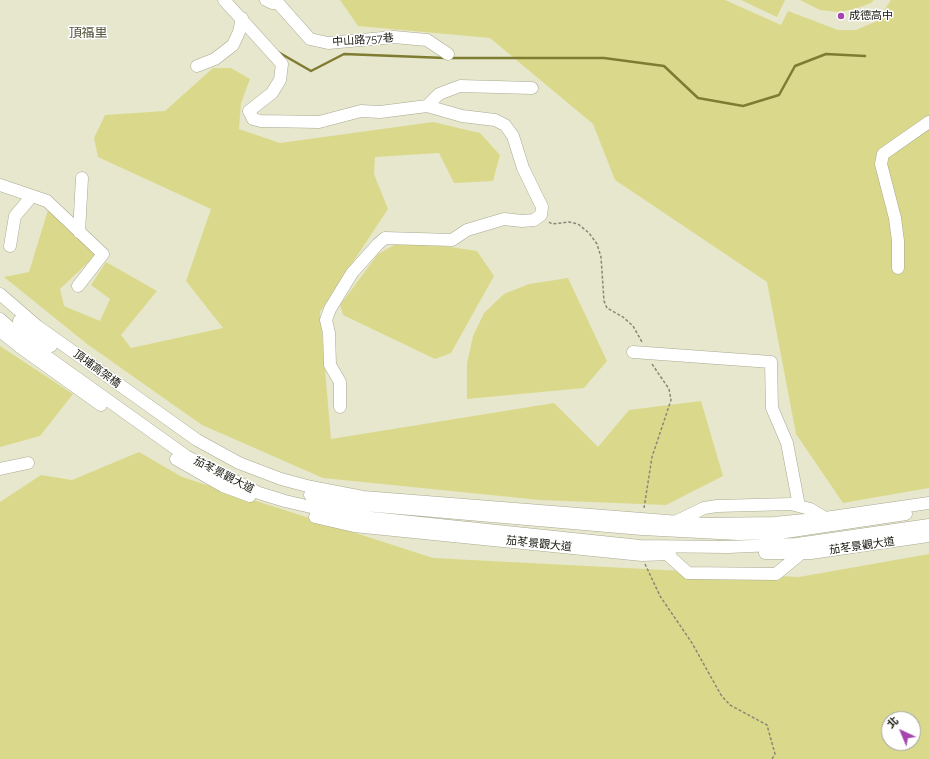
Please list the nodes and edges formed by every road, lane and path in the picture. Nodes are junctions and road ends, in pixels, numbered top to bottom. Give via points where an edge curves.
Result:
1 (224, 0) edge
2 (266, 0) edge
3 (242, 18) junction
4 (448, 54) dead end
5 (197, 66) dead end
6 (532, 88) dead end
7 (427, 106) junction
8 (929, 122) edge
9 (82, 178) dead end
10 (0, 185) edge
11 (32, 196) junction
12 (79, 232) junction
13 (10, 246) dead end
14 (898, 268) dead end
15 (78, 286) dead end
16 (0, 294) edge
17 (0, 304) edge
18 (0, 319) edge
19 (0, 331) edge
20 (632, 352) dead end
21 (340, 406) dead end
22 (189, 451) junction
23 (28, 463) dead end
24 (0, 469) edge
25 (799, 506) junction
26 (927, 506) edge
27 (903, 511) junction
28 (825, 518) junction
29 (676, 522) junction
30 (643, 524) junction
31 (929, 525) edge
32 (907, 534) junction
33 (929, 536) edge
34 (814, 542) junction
35 (641, 550) junction
36 (803, 553) junction
37 (667, 554) junction
38 (772, 759) edge

1 - 3 street
2 - 4 street, 中山路757巷 via 278,3 310,40 328,43 394,37 427,40
3 - 5 street via 233,45 215,59
3 - 7 street via 282,64 280,80 272,93 248,111 253,119 319,122 362,111 380,112
6 - 7 street via 460,86 439,94
7 - 21 street via 462,116 495,120 505,126 513,136 523,168 542,207 541,215 534,220 504,219 467,230 452,240 385,238 378,244 352,273 326,320 330,365 340,382
8 - 14 street via 884,154 881,164 895,218
9 - 12 street
10 - 11 street
11 - 12 street via 47,201
11 - 13 street via 15,216
12 - 15 street via 103,254
16 - 22 street, 頂埔高架橋
17 - 22 street, 頂埔高架橋 via 32,332
18 - 22 street, 頂埔高架橋 via 25,341
19 - 22 street via 20,347
20 - 25 street via 771,362 772,408 787,443
22 - 30 street, 茄苳景觀大道 via 264,481 330,500 390,507
22 - 35 street, 茄苳景觀大道 via 259,492 328,511
23 - 24 street
25 - 28 street
25 - 29 street via 717,506 704,508
26 - 27 street
27 - 28 street, 茄苳景觀大道
27 - 30 street, 茄苳景觀大道 via 779,533 738,534
28 - 29 street, 茄苳景觀大道 via 774,523
29 - 30 street, 茄苳景觀大道
30 - 35 street
31 - 32 street
32 - 33 street
32 - 34 street, 茄苳景觀大道
32 - 36 street, 茄苳景觀大道
34 - 35 street, 茄苳景觀大道
34 - 36 street
35 - 37 street, 茄苳景觀大道
35 - 38 path via 646,569 660,596 692,643 721,695 730,705 767,724 775,754
36 - 37 street, 茄苳景觀大道
36 - 37 street via 776,574 688,573

